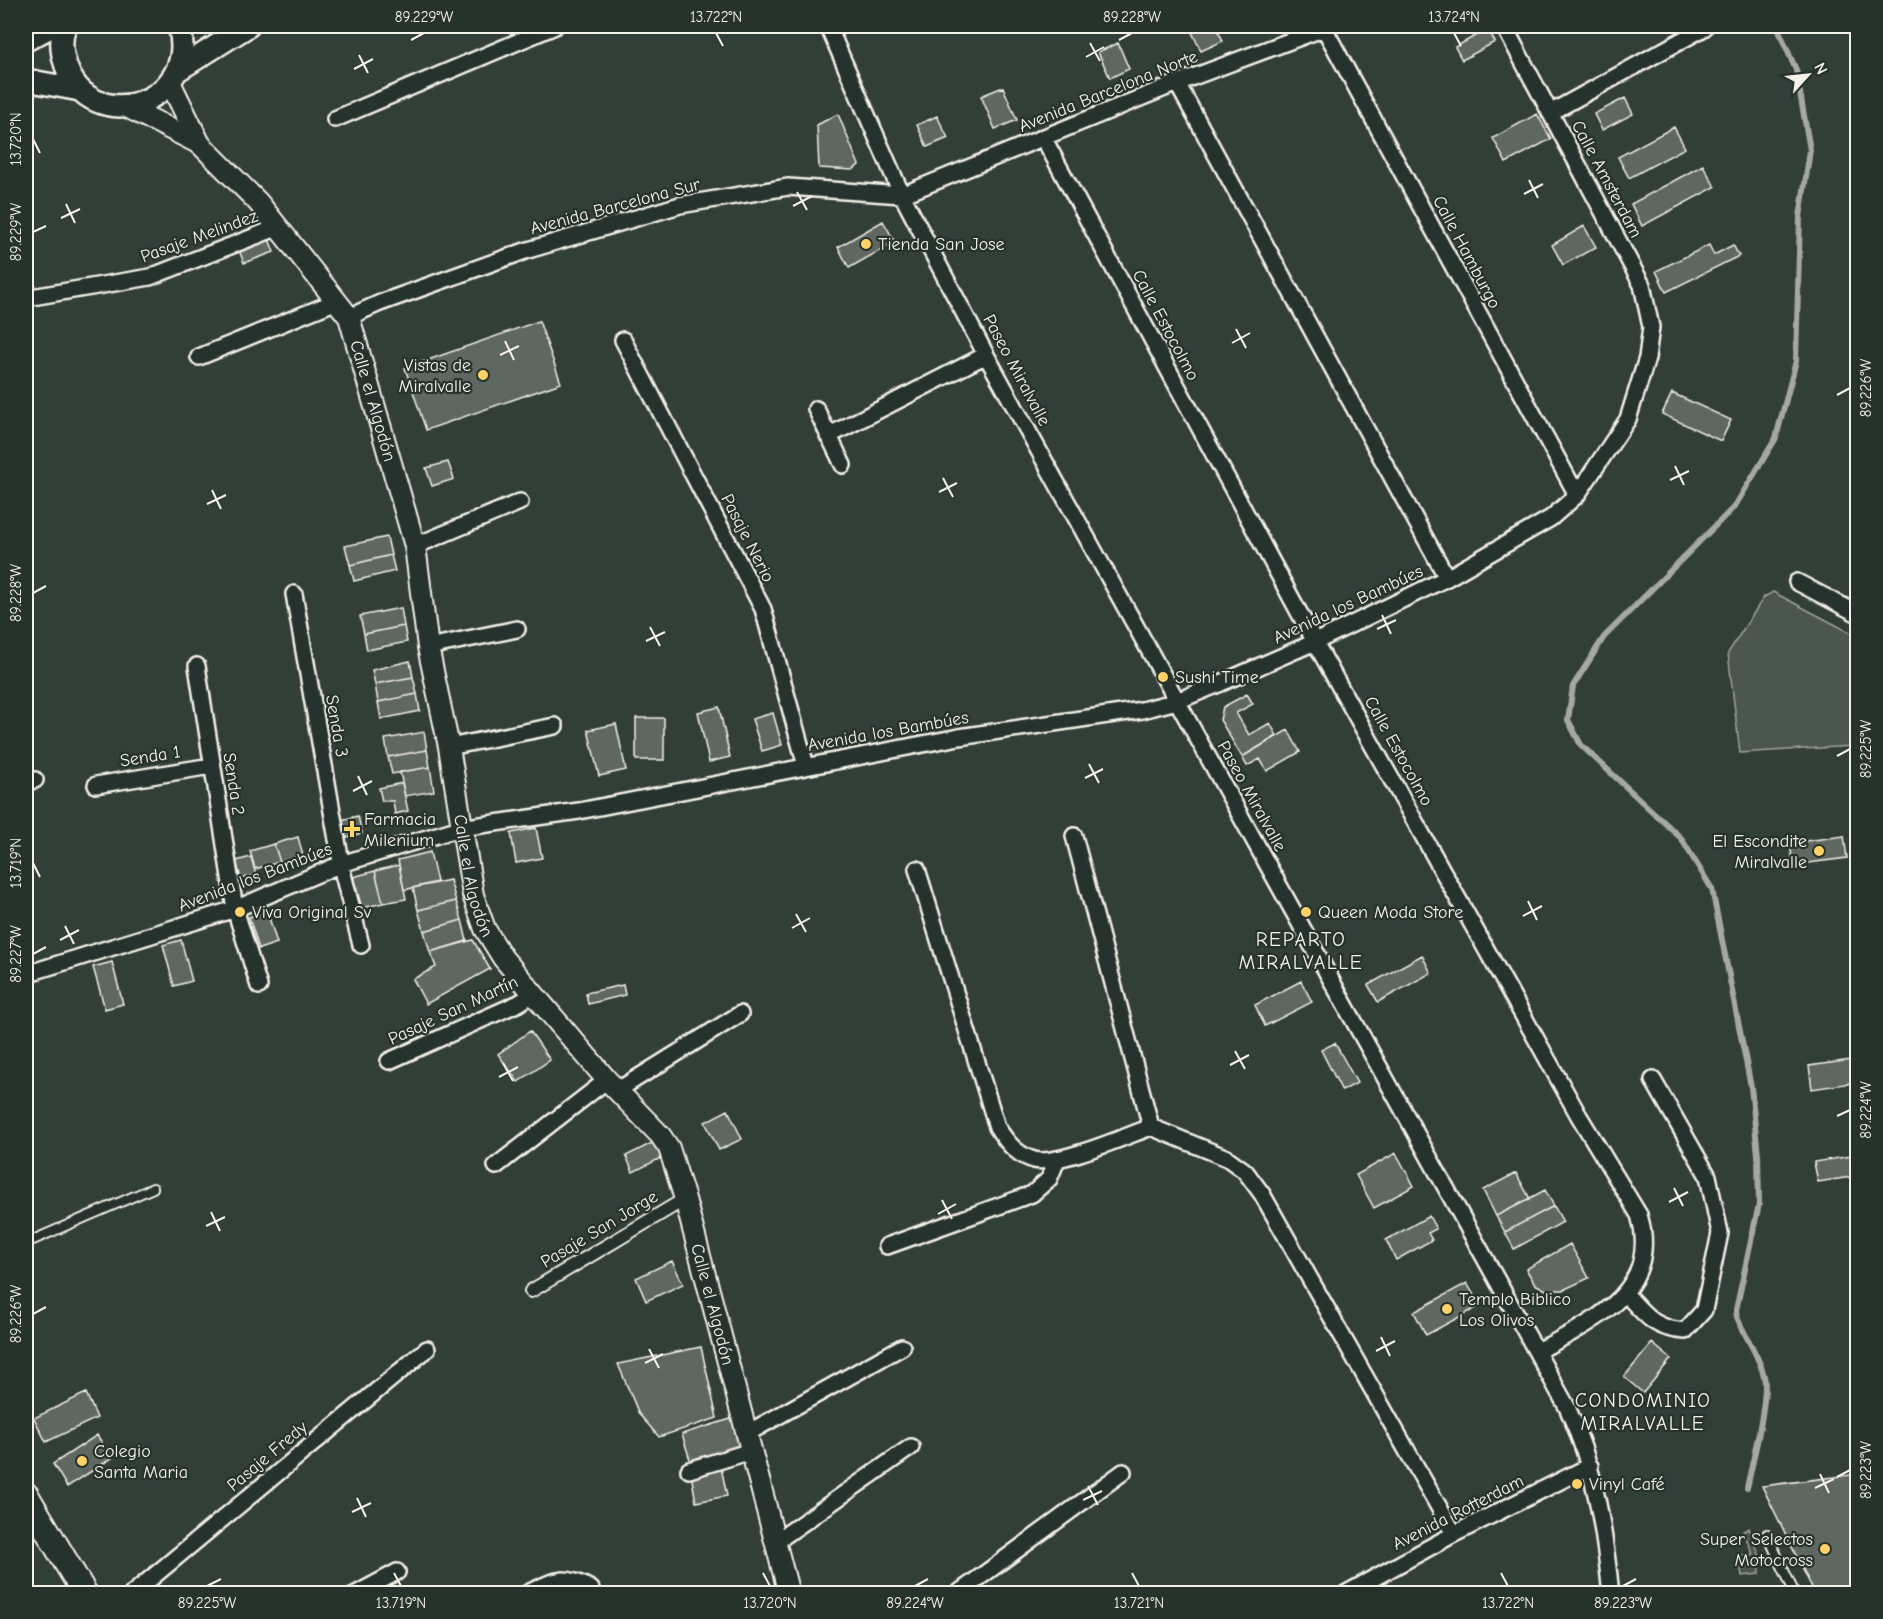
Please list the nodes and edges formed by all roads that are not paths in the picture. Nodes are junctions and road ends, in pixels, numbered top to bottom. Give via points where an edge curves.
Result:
1 (52, 26) edge
2 (65, 26) edge
3 (179, 26) edge
4 (248, 26) edge
5 (555, 26) edge
6 (828, 26) edge
7 (1504, 26) edge
8 (1327, 27) edge
9 (1704, 28) dead end
10 (26, 40) edge
11 (174, 76) junction
12 (26, 80) edge
13 (1177, 83) junction
14 (80, 90) junction
15 (125, 106) junction
16 (1550, 113) junction
17 (335, 119) dead end
18 (1043, 137) junction
19 (200, 144) junction
20 (902, 195) junction
21 (279, 227) junction
22 (26, 298) edge
23 (337, 301) junction
24 (349, 317) junction
25 (623, 339) dead end
26 (986, 355) junction
27 (199, 357) dead end
28 (1647, 358) joint
29 (816, 409) dead end
30 (828, 436) junction
31 (843, 465) dead end
32 (1577, 495) junction
33 (520, 502) dead end
34 (415, 546) junction
35 (1447, 578) junction
36 (1797, 582) dead end
37 (294, 594) dead end
38 (1857, 614) edge
39 (517, 629) dead end
40 (1315, 642) junction
41 (428, 647) junction
42 (197, 666) dead end
43 (1177, 701) junction
44 (555, 726) dead end
45 (449, 747) junction
46 (211, 766) junction
47 (806, 766) junction
48 (96, 785) dead end
49 (460, 828) junction
50 (1074, 836) dead end
51 (342, 864) junction
52 (917, 869) dead end
53 (235, 909) junction
54 (361, 945) dead end
55 (26, 974) edge
56 (259, 986) dead end
57 (533, 994) junction
58 (740, 1014) dead end
59 (389, 1061) dead end
60 (1653, 1080) dead end
61 (613, 1085) junction
62 (1151, 1127) junction
63 (1057, 1160) junction
64 (496, 1166) dead end
65 (153, 1188) dead end
66 (685, 1199) junction
67 (26, 1243) edge
68 (887, 1246) dead end
69 (531, 1291) dead end
70 (1625, 1293) junction
71 (902, 1347) dead end
72 (427, 1349) dead end
73 (1538, 1351) junction
74 (748, 1442) junction
75 (911, 1447) dead end
76 (1590, 1466) junction
77 (690, 1470) dead end
78 (1123, 1472) dead end
79 (26, 1495) edge
80 (1454, 1534) junction
81 (1767, 1534) dead end
82 (774, 1543) junction
83 (397, 1572) dead end
84 (591, 1589) dead end
85 (85, 1593) edge
86 (132, 1593) edge
87 (356, 1593) edge
88 (526, 1593) edge
89 (789, 1593) edge
90 (957, 1593) edge
91 (1345, 1593) edge
92 (1611, 1593) edge
93 (1795, 1593) edge

1 - 10 main road
2 - 14 main road via 62,56 68,74
3 - 11 main road via 182,53
4 - 11 main road
5 - 17 street
6 - 20 street, Paseo Miralvalle
7 - 16 street, Calle Amsterdam
8 - 13 street, Avenida Barcelona Norte
8 - 32 street, Calle Hamburgo
9 - 16 street
11 - 15 main road via 156,96
11 - 19 street, Calle el Algodón
12 - 14 main road
13 - 18 street, Avenida Barcelona Norte
13 - 35 street
14 - 15 main road via 94,99
15 - 19 street, Calle el Algodón
16 - 28 street, Calle Amsterdam via 1642,285 1651,327
18 - 20 street, Avenida Barcelona Norte
18 - 40 street, Calle Estocolmo
19 - 21 street, Calle el Algodón
20 - 24 street, Avenida Barcelona Sur via 788,187 680,206 525,251
20 - 26 street, Paseo Miralvalle
21 - 22 street, Pasaje Melindez via 150,277
21 - 23 street, Calle el Algodón
23 - 24 street, Calle el Algodón
23 - 27 street
24 - 34 street, Calle el Algodón
25 - 47 street, Pasaje Nerio via 763,609
26 - 30 street
26 - 43 street, Paseo Miralvalle
28 - 32 street, Avenida los Bambúes via 1628,419
29 - 30 street
30 - 31 street
32 - 35 street, Avenida los Bambúes via 1551,518
33 - 34 street
34 - 41 street, Calle el Algodón
35 - 40 street, Avenida los Bambúes
36 - 38 street
37 - 51 street, Senda 3
39 - 41 street
40 - 43 street, Avenida los Bambúes
40 - 70 street, Calle Estocolmo via 1579,1116 1634,1205 1642,1228 1642,1252
41 - 45 street, Calle el Algodón
42 - 46 street, Senda 2
43 - 47 street, Avenida los Bambúes
43 - 73 street, Paseo Miralvalle
44 - 45 street
45 - 49 street, Calle el Algodón
46 - 48 street, Senda 1
46 - 53 street, Senda 2
47 - 49 street, Avenida los Bambúes via 579,810
49 - 51 street, Avenida los Bambúes
49 - 57 street, Calle el Algodón via 473,896 485,929
50 - 62 street
51 - 53 street, Avenida los Bambúes
51 - 54 street, Senda 3
52 - 63 street via 997,1126 1006,1142 1019,1153 1036,1161
53 - 55 street, Avenida los Bambúes
53 - 56 street, Senda 2
57 - 59 street, Pasaje San Martín
57 - 61 street, Calle el Algodón
58 - 61 street
60 - 70 street via 1708,1176 1720,1233 1704,1310 1685,1331 1666,1330 1650,1320
61 - 64 street
61 - 66 street, Calle el Algodón via 669,1148
62 - 63 street
62 - 80 street via 1227,1158 1245,1172 1262,1194
63 - 68 street via 1049,1179 1032,1194
65 - 67 lane
66 - 69 street, Pasaje San Jorge
66 - 74 street, Calle el Algodón
70 - 73 street, Calle Estocolmo via 1600,1317
71 - 74 street
72 - 86 street, Pasaje Fredy
73 - 76 street, Paseo Miralvalle via 1580,1435
74 - 77 street
74 - 82 street, Calle el Algodón
75 - 82 street
76 - 80 street, Avenida Rotterdam
76 - 92 street, Paseo Miralvalle via 1601,1508
78 - 90 street
79 - 85 main road
80 - 91 street, Avenida Rotterdam
81 - 93 lane
82 - 89 street, Calle el Algodón
83 - 87 street
84 - 88 street via 574,1580 559,1579

